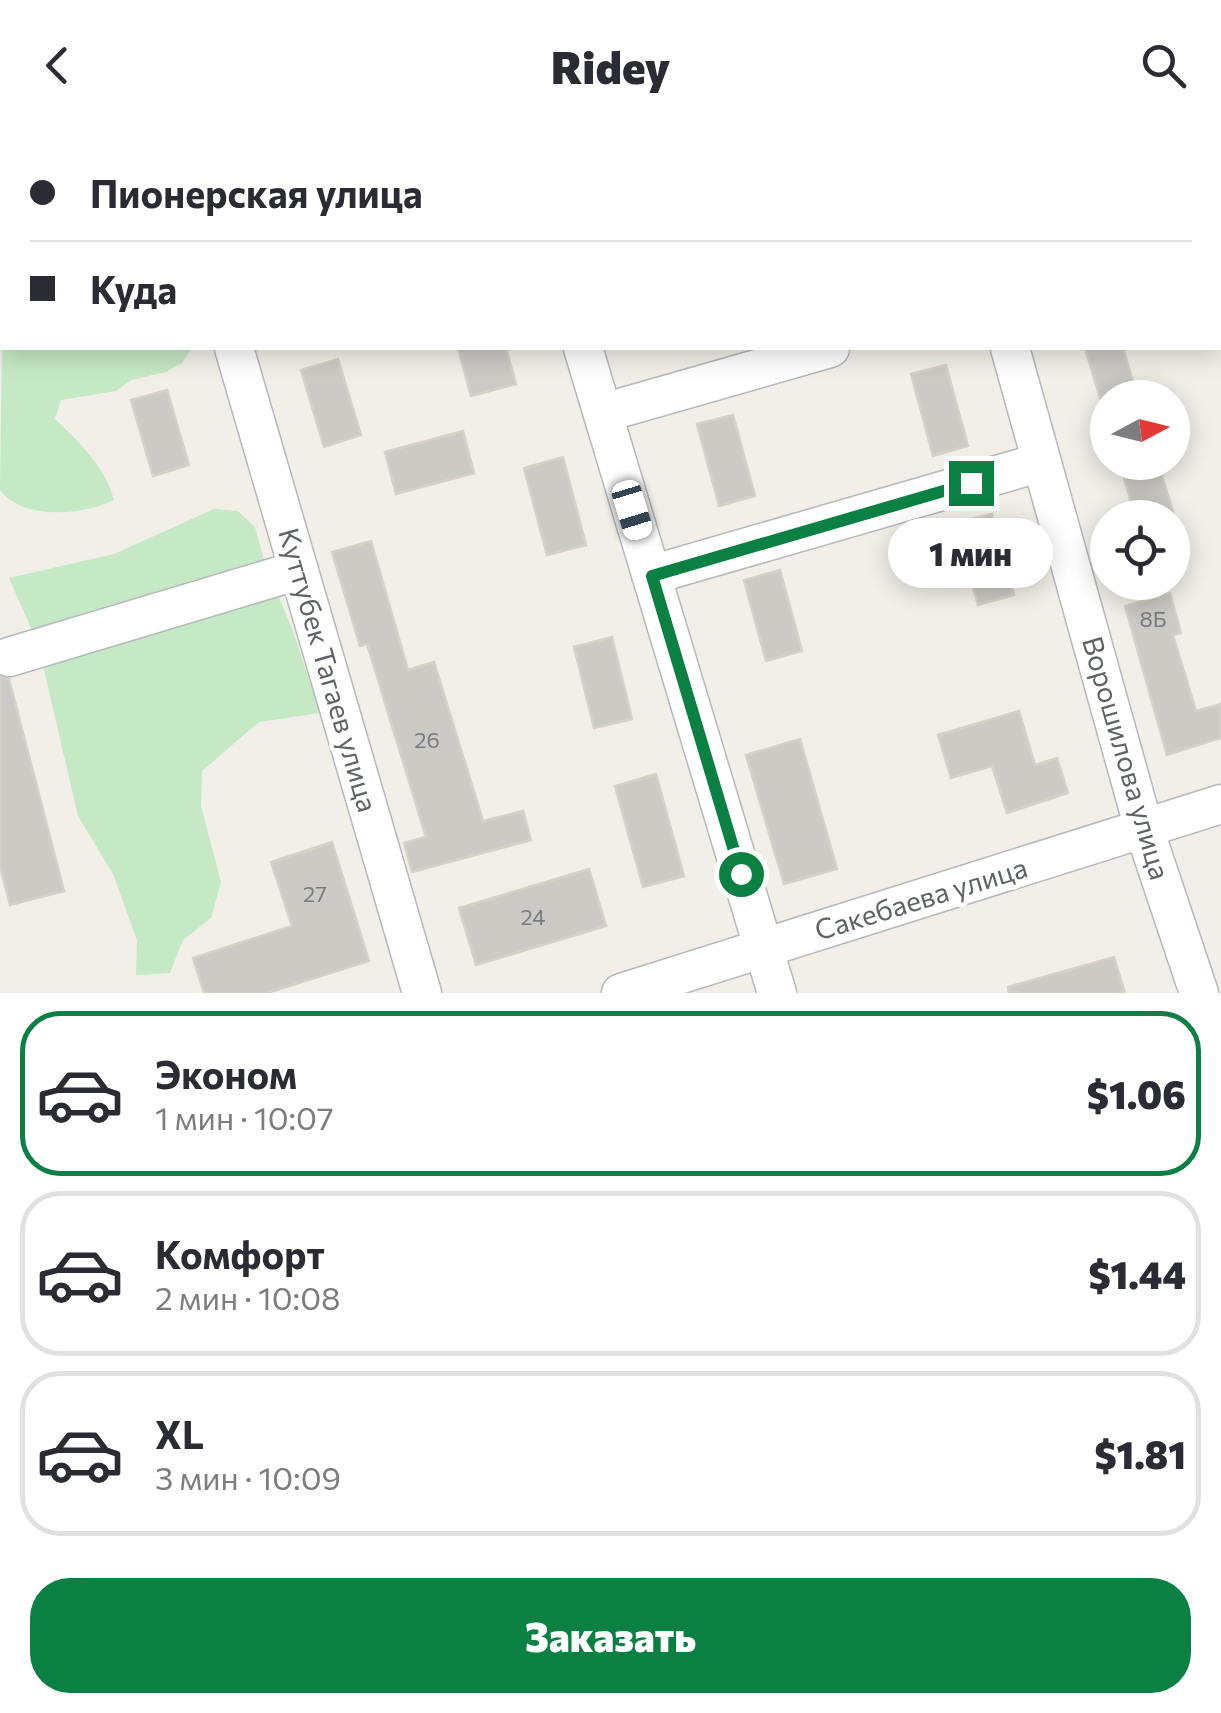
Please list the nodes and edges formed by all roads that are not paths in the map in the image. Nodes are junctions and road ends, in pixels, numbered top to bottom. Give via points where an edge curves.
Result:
1 (235, 350) edge
2 (583, 350) edge
3 (823, 350) edge
4 (1011, 350) edge
5 (603, 413) junction
6 (1042, 462) junction
7 (299, 570) junction
8 (652, 576) junction
9 (8, 657) dead end
10 (1221, 804) edge
11 (1144, 828) junction
12 (763, 948) junction
13 (422, 993) edge
14 (621, 993) edge
15 (778, 993) edge
16 (1200, 993) edge

1 - 7 street, Куттубек Тагаев улица
2 - 5 street
3 - 5 street
4 - 6 street, Ворошилова улица
5 - 8 street
6 - 8 street
6 - 11 street, Ворошилова улица
7 - 9 street
7 - 13 street, Куттубек Тагаев улица
8 - 12 street
10 - 11 street, Сакебаева улица
11 - 12 street, Сакебаева улица
11 - 16 street, Ворошилова улица
12 - 14 street, Сакебаева улица
12 - 15 street

